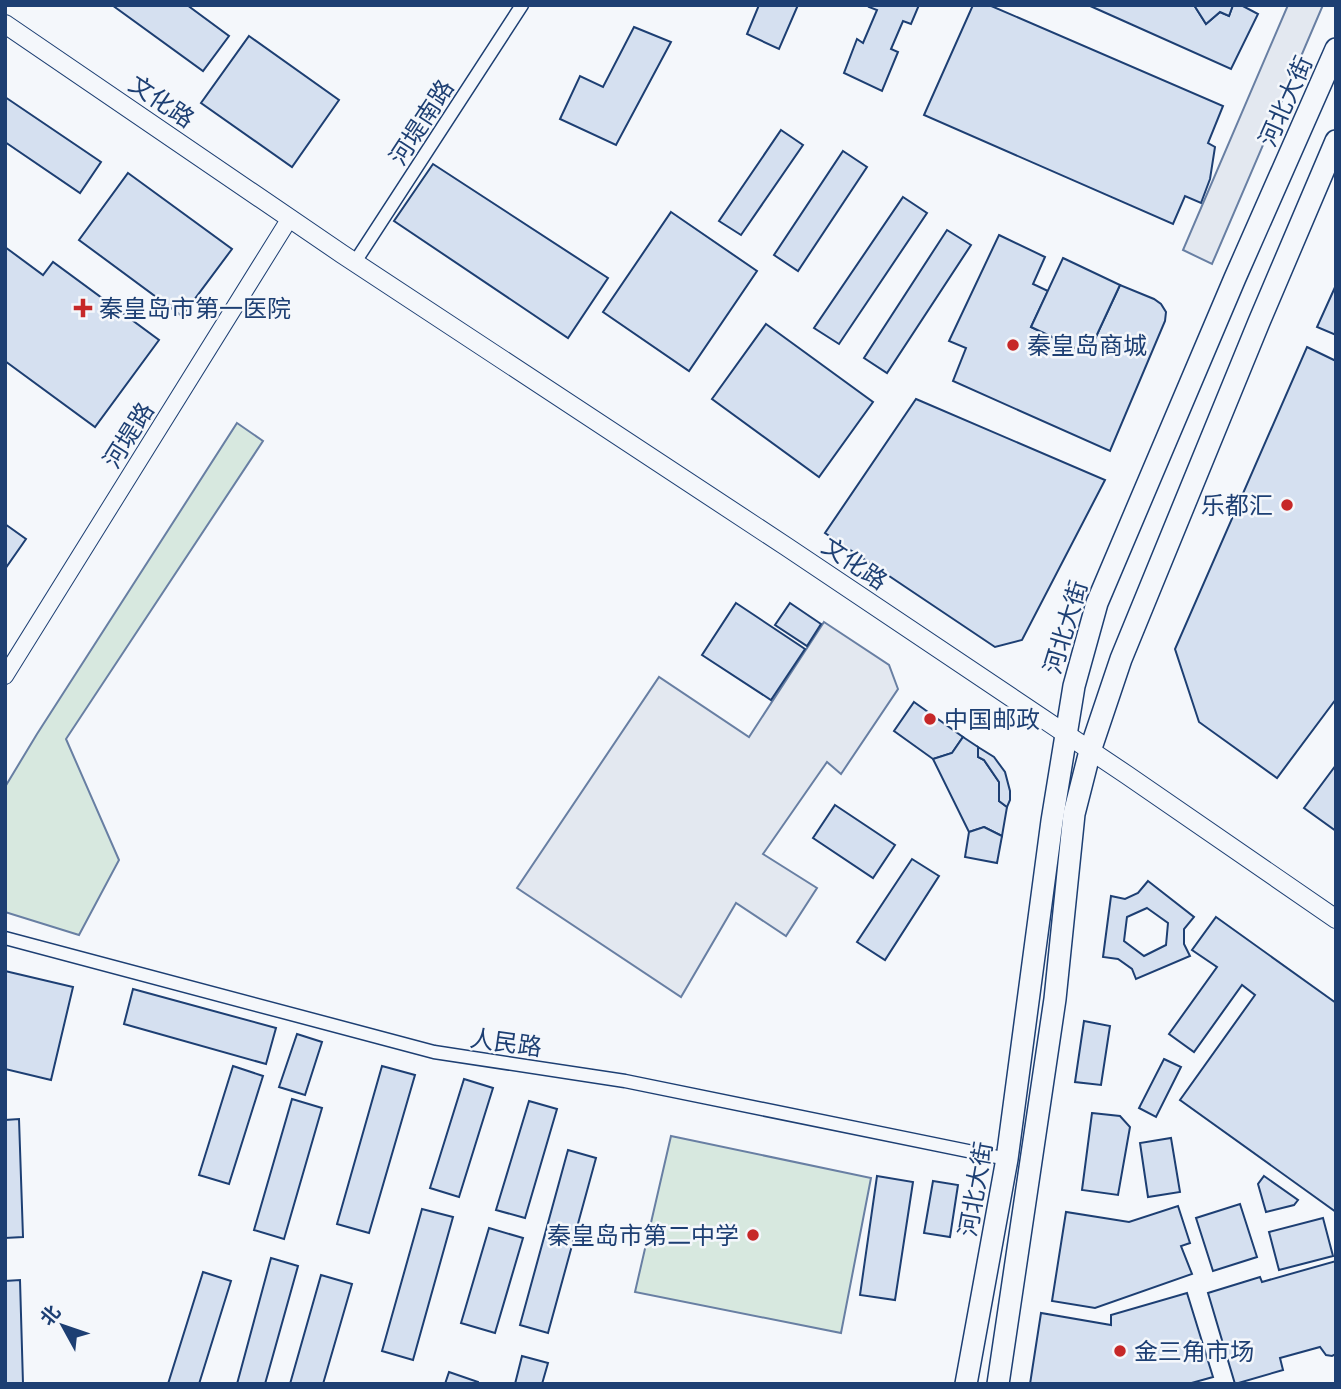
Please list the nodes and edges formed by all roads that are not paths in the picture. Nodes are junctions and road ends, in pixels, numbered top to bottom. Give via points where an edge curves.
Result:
1 (522, 5) edge
2 (5, 24) edge
3 (1336, 49) edge
4 (1336, 141) edge
5 (290, 218) junction
6 (349, 258) junction
7 (5, 676) edge
8 (1067, 735) junction
9 (1090, 751) junction
10 (1336, 919) edge
11 (5, 938) edge
12 (1007, 1159) junction
13 (966, 1384) edge
14 (998, 1384) edge

1 - 6 street, 河堤南路
2 - 5 main road, 文化路
3 - 8 main road, 河北大街 via 1097,603 1074,686
4 - 9 main road via 1121,659
5 - 6 main road, 文化路
5 - 7 street, 河堤路
6 - 8 main road, 文化路
8 - 9 main road, 文化路
8 - 12 main road, 河北大街
9 - 10 main road, 文化路
9 - 14 main road via 1074,814 1055,999
11 - 12 street, 人民路 via 434,1052 625,1081
12 - 13 main road, 河北大街

